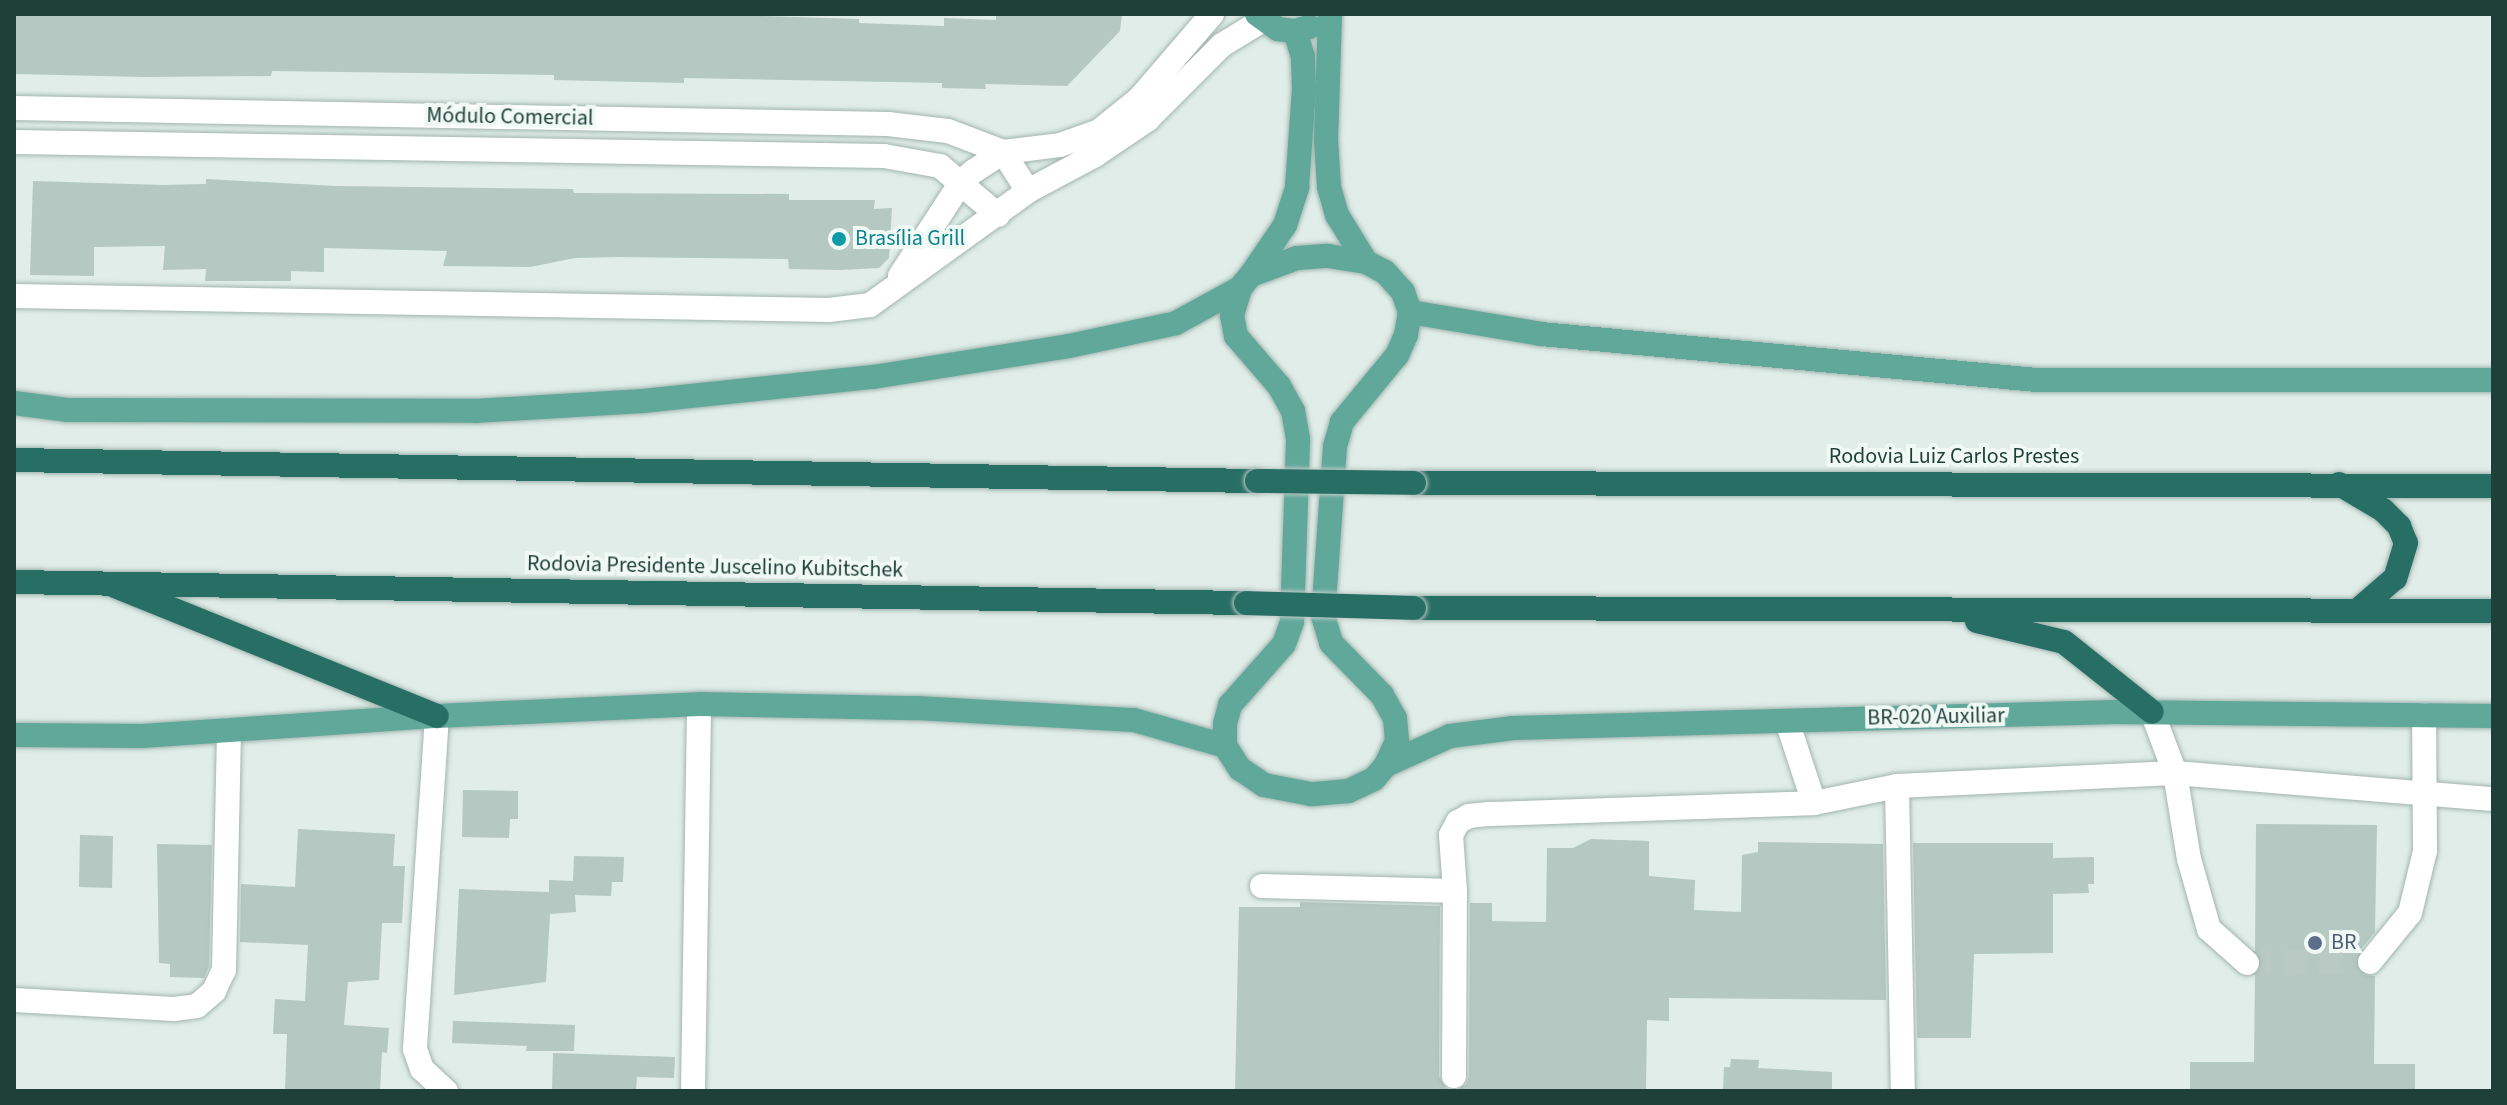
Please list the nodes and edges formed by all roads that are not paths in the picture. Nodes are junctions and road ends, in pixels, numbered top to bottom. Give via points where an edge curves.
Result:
1 (1212, 14) edge
2 (1328, 14) edge
3 (1260, 17) edge
4 (1295, 31) junction
5 (14, 108) edge
6 (375, 115) junction
7 (888, 124) junction
8 (14, 142) edge
9 (375, 146) junction
10 (1003, 152) junction
11 (884, 156) junction
12 (962, 181) junction
13 (1028, 191) junction
14 (998, 215) junction
15 (1366, 262) junction
16 (1246, 282) junction
17 (894, 285) junction
18 (14, 296) edge
19 (1410, 312) junction
20 (2493, 380) edge
21 (14, 403) edge
22 (14, 460) edge
23 (2339, 484) junction
24 (2493, 486) edge
25 (102, 581) junction
26 (14, 582) edge
27 (2358, 610) junction
28 (2493, 611) edge
29 (1936, 612) junction
30 (699, 704) junction
31 (2152, 712) junction
32 (2424, 715) junction
33 (437, 716) junction
34 (2493, 716) edge
35 (1787, 721) junction
36 (229, 730) junction
37 (14, 735) edge
38 (1225, 746) junction
39 (1386, 765) junction
40 (2175, 773) junction
41 (1897, 786) junction
42 (2423, 796) junction
43 (2493, 799) edge
44 (1814, 803) junction
45 (1262, 886) dead end
46 (1455, 891) junction
47 (2370, 962) dead end
48 (2247, 963) tunnel mouth
49 (14, 1000) edge
50 (1454, 1076) dead end
51 (446, 1091) edge
52 (693, 1091) edge
53 (1903, 1091) edge

1 - 10 street, Módulo Comercial via 1139,99 1099,131 1060,145
2 - 4 main road
2 - 15 main road via 1329,187 1337,215
3 - 4 main road via 1278,29
3 - 13 street, Módulo Comercial via 1222,45 1147,120
4 - 16 main road via 1304,89 1297,187 1285,225
5 - 6 street, Módulo Comercial
6 - 7 street, Módulo Comercial
6 - 9 street
7 - 10 street, Módulo Comercial via 948,131
7 - 11 street
8 - 9 street, Módulo Comercial
9 - 11 street, Módulo Comercial
10 - 12 street, Módulo Comercial
10 - 13 street
11 - 12 street, Módulo Comercial via 940,166
12 - 14 street, Módulo Comercial
12 - 17 street, Módulo Comercial
13 - 14 street, Módulo Comercial
14 - 17 street, Módulo Comercial
15 - 16 main road via 1297,258
15 - 19 main road via 1385,272 1403,292
16 - 21 main road via 1176,323 1069,346 873,377 643,401 443,411 67,410
16 - 38 main road via 1232,315 1236,336 1279,386 1293,411 1298,439 1292,622 1284,644 1230,705
17 - 18 street, Módulo Comercial via 870,305 829,310
19 - 20 main road via 1541,334 2035,380
19 - 39 main road via 1397,355 1342,422 1335,446 1323,616 1331,643 1382,695 1395,718 1397,741
22 - 23 highway, Rodovia Luiz Carlos Prestes, bridge via 1414,483
23 - 24 highway, Rodovia Luiz Carlos Prestes
23 - 27 highway via 2383,510 2406,543 2395,578
25 - 26 highway, Rodovia Presidente Juscelino Kubitschek
25 - 29 highway, Rodovia Presidente Juscelino Kubitschek, bridge via 1414,608
25 - 33 highway
27 - 28 highway
27 - 29 highway
29 - 31 highway via 2064,642
30 - 33 main road
30 - 38 main road via 917,708 1134,720
30 - 52 street
31 - 32 main road, BR-020 Auxiliar
31 - 35 main road, BR-020 Auxiliar
31 - 40 street
32 - 34 main road, BR-020 Auxiliar
32 - 42 street
33 - 36 main road
33 - 51 street via 415,1049 422,1069
35 - 39 main road, BR-020 Auxiliar via 1513,728 1450,736
35 - 44 street
36 - 37 main road
36 - 49 street via 224,970 214,991 197,1006 174,1009
38 - 39 main road, BR-020 Auxiliar via 1240,769 1283,791 1348,791 1374,779
40 - 41 street
40 - 42 street
40 - 48 street via 2189,859 2209,929
41 - 44 street
41 - 53 street
42 - 43 street
42 - 47 street via 2425,851 2410,913
44 - 46 street via 1469,816 1451,835
45 - 46 street
46 - 50 street

